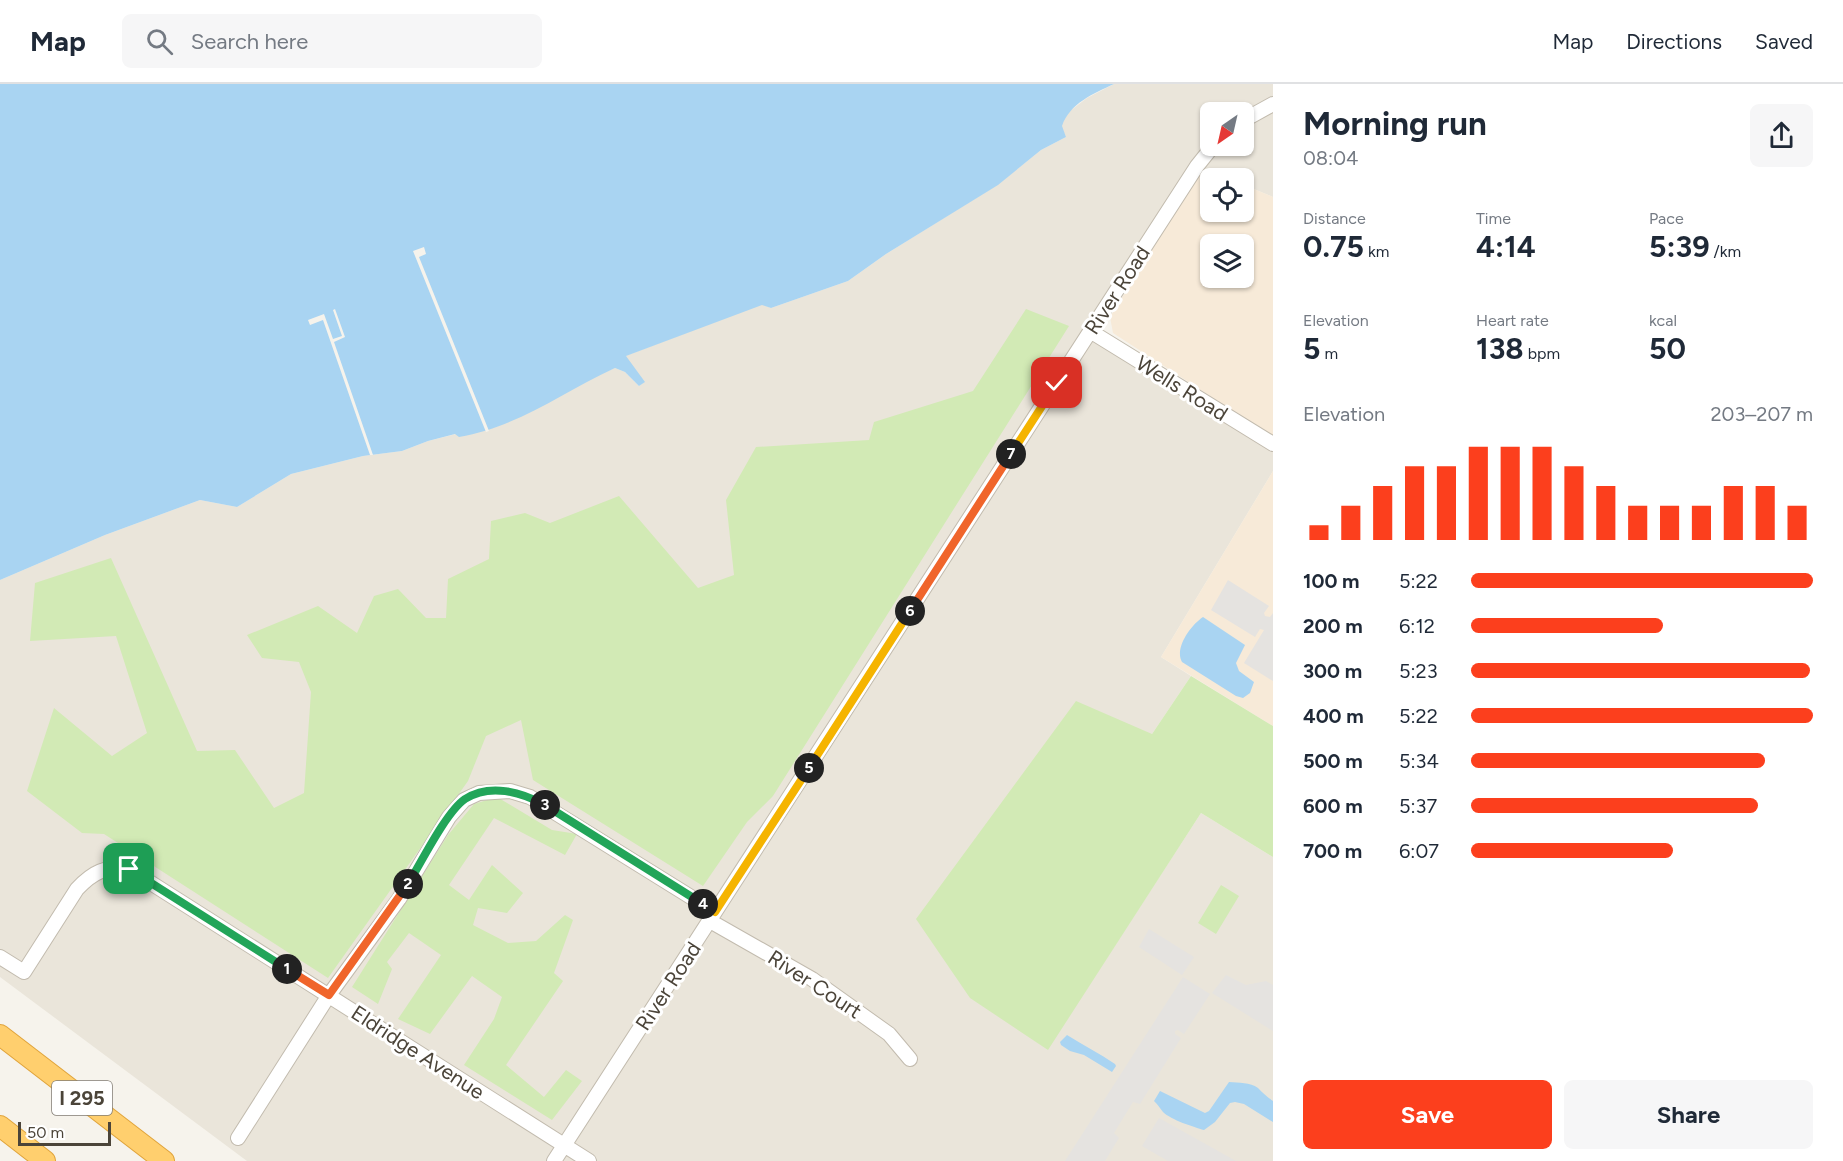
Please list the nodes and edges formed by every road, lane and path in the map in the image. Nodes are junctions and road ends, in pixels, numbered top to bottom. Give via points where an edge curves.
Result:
1 (1273, 104) edge
2 (1254, 114) edge
3 (1205, 156) edge
4 (1090, 331) junction
5 (1273, 444) edge
6 (713, 917) junction
7 (0, 957) edge
8 (329, 995) junction
9 (0, 1035) edge
10 (910, 1059) dead end
11 (0, 1126) edge
12 (238, 1138) dead end
13 (564, 1145) junction
14 (45, 1161) edge
15 (164, 1161) edge
16 (554, 1161) edge
17 (588, 1161) edge

1 - 2 street
3 - 4 street, River Road
4 - 5 street, Wells Road
4 - 6 street, River Road
6 - 8 street, River Court via 530,797 510,791 479,793 464,800 449,817 399,899
6 - 10 street, River Court via 812,979 889,1034
6 - 13 street, River Road
7 - 8 street, Eldridge Avenue via 24,972 77,889 97,872 115,867 129,869
8 - 12 street, River Court
8 - 13 street, Eldridge Avenue
9 - 15 highway, I 295
11 - 14 highway
13 - 16 street, River Road
13 - 17 street, Eldridge Avenue

